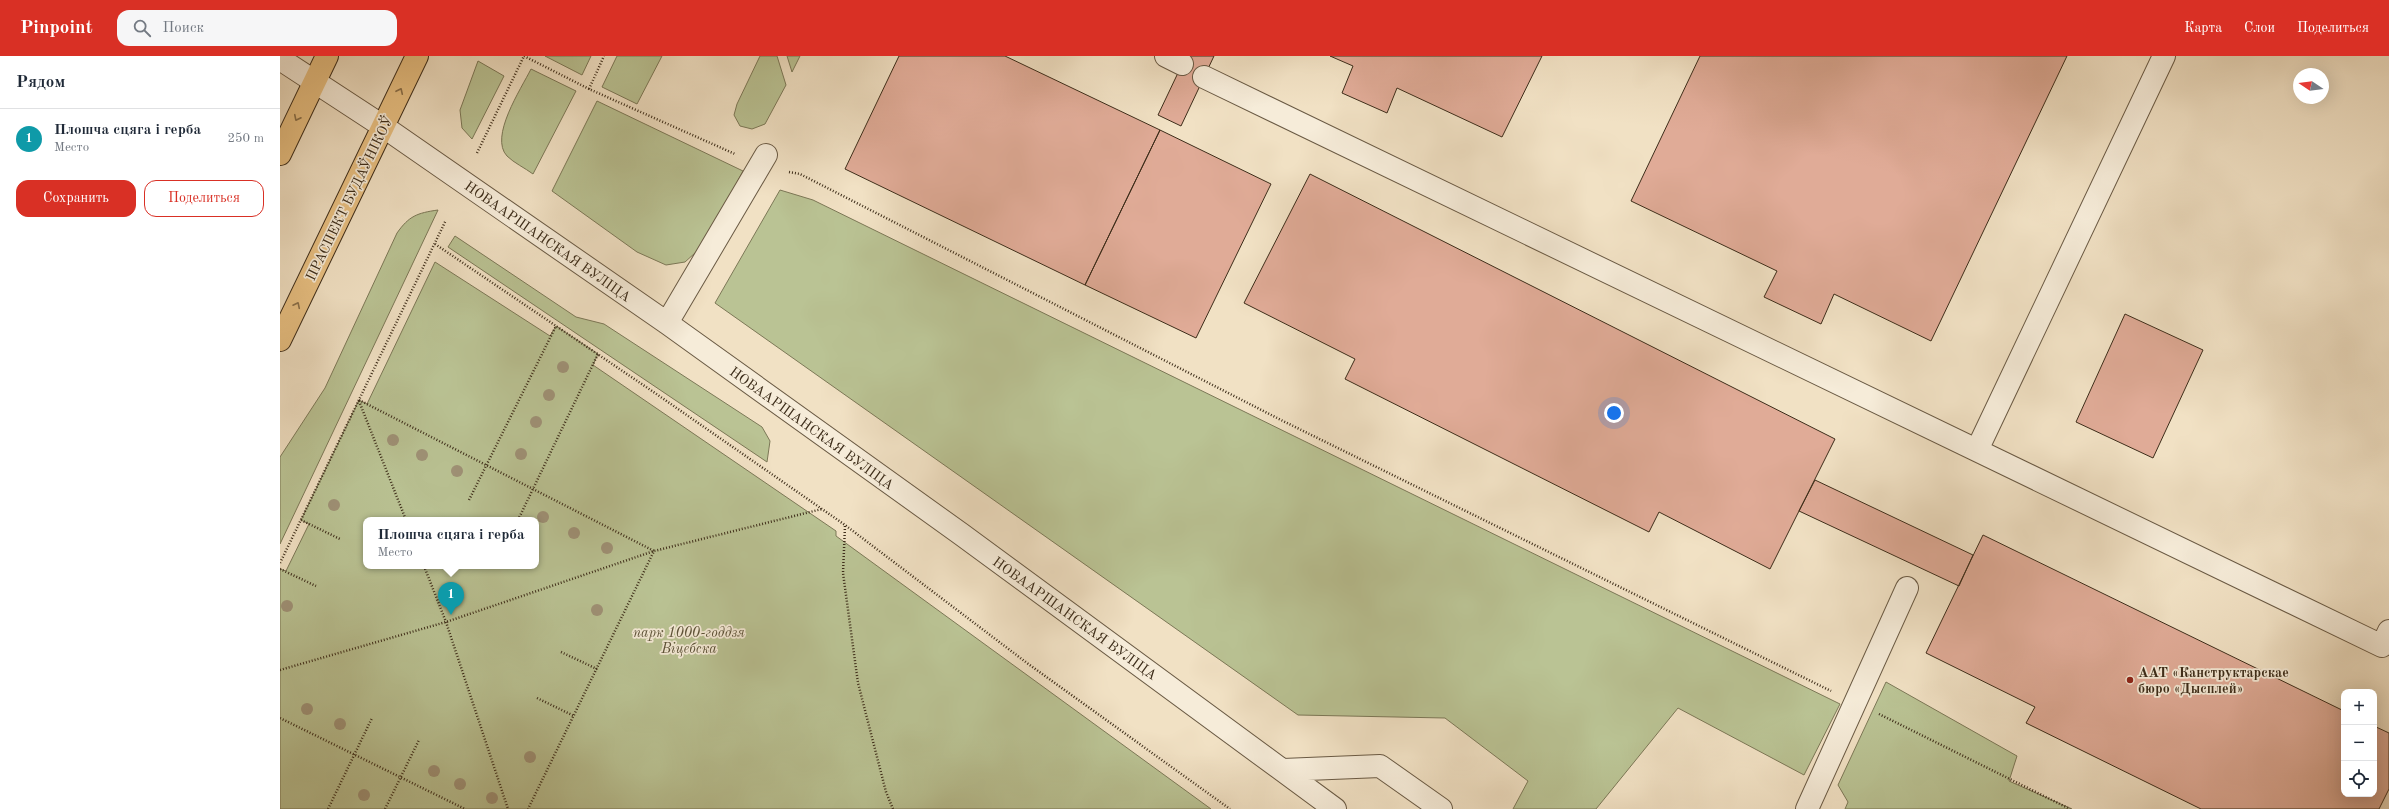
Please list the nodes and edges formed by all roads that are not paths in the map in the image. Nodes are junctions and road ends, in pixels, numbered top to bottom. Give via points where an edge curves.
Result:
1 (327, 56) edge
2 (417, 56) edge
3 (2164, 56) edge
4 (280, 59) edge
5 (1204, 77) dead end
6 (314, 82) junction
7 (384, 127) junction
8 (280, 154) edge
9 (763, 160) road end
10 (667, 323) junction
11 (280, 340) edge
12 (1977, 450) junction
13 (1907, 588) dead end
14 (2389, 630) edge
15 (1283, 770) junction
16 (1335, 809) edge
17 (1441, 809) edge
18 (1807, 809) edge

1 - 6 main road
7 -> 2 main road, ПРАСПЕКТ БУДАЎНІКОЎ
3 - 12 street
4 - 6 street, НОВААРШАНСКАЯ ВУЛІЦА
5 - 12 street
6 - 7 street, НОВААРШАНСКАЯ ВУЛІЦА
6 -> 8 main road
7 - 10 street, НОВААРШАНСКАЯ ВУЛІЦА
11 -> 7 main road, ПРАСПЕКТ БУДАЎНІКОЎ
9 - 10 street
10 - 15 street, НОВААРШАНСКАЯ ВУЛІЦА
12 - 14 street via 2382,646
13 - 18 street via 1853,702
15 - 16 street, НОВААРШАНСКАЯ ВУЛІЦА
15 - 17 street via 1380,766

